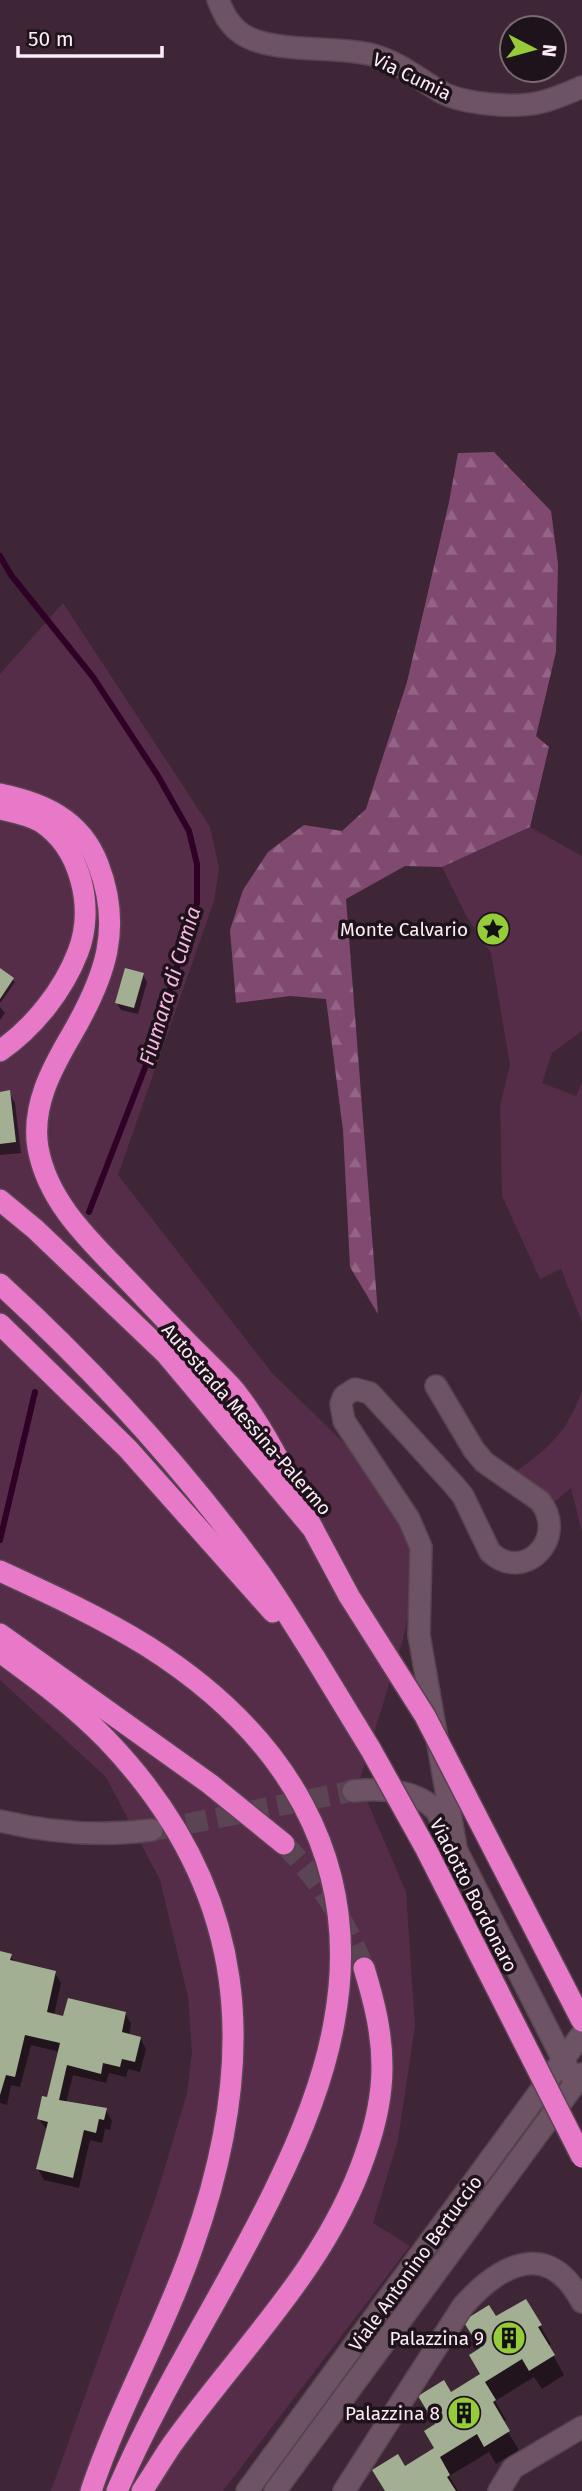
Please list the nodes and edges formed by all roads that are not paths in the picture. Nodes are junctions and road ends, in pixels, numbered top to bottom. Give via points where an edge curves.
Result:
1 (218, 0) edge
2 (582, 86) edge
3 (0, 794) edge
4 (0, 809) edge
5 (0, 1051) edge
6 (0, 1200) edge
7 (0, 1284) edge
8 (0, 1324) edge
9 (436, 1386) dead end
10 (313, 1529) junction
11 (0, 1571) edge
12 (0, 1586) edge
13 (349, 1596) joint
14 (0, 1634) edge
15 (0, 1652) edge
16 (315, 1658) junction
17 (353, 1791) tunnel mouth
18 (0, 1821) edge
19 (152, 1830) tunnel mouth
20 (284, 1844) tunnel mouth
21 (456, 1848) junction
22 (364, 1968) tunnel mouth
23 (582, 2021) edge
24 (582, 2034) edge
25 (564, 2060) junction
26 (578, 2079) edge
27 (582, 2157) edge
28 (582, 2302) edge
29 (582, 2427) edge
30 (91, 2491) edge
31 (101, 2491) edge
32 (117, 2491) edge
33 (142, 2491) edge
34 (247, 2491) edge
35 (275, 2491) edge
36 (344, 2491) edge
37 (499, 2491) edge

1 - 2 street, Via Cumia via 228,21 245,37 373,55 466,101 534,104
3 - 10 highway via 45,807 82,834 104,878 110,904 105,965 50,1074 39,1110 38,1147 51,1186 80,1231 235,1391 279,1459
4 - 5 highway via 40,822 58,837 76,866 85,906 79,951 62,982 42,1013
6 - 10 highway, Autostrada Messina-Palermo via 166,1354
7 - 16 highway via 56,1336 187,1479 261,1575
8 - 16 highway via 152,1474
9 - 21 street via 474,1450 540,1502 550,1529 534,1558 514,1562 496,1558 463,1496 370,1393 355,1389 344,1396 344,1421 409,1519 421,1547 419,1635
10 - 13 highway, Autostrada Messina-Palermo
11 - 32 highway via 149,1648 201,1685 247,1728 285,1774 315,1826 340,1926 335,2021 303,2126 275,2189 180,2361
12 - 31 highway via 140,1658 236,1736 275,1785 303,1832 323,1905 327,1947 320,2020 291,2121 263,2184 145,2400
13 - 23 highway, Viadotto Bordonaro, bridge via 425,1716
14 - 20 highway via 210,1784
15 - 30 highway via 106,1738 164,1811 209,1900 226,1961 234,2015 232,2088 208,2203 176,2292
16 - 27 highway, Viadotto Bordonaro, bridge via 426,1849
17 - 21 street via 385,1790 427,1801
18 - 19 street via 63,1833
21 - 25 street
22 - 33 highway via 377,2017 382,2069 375,2120 353,2187 303,2276 172,2445
24 - 25 street, Viale Antonino Bertuccio
25 - 26 street
25 - 34 street, Viale Antonino Bertuccio
26 - 35 street, Viale Antonino Bertuccio
28 - 36 street via 568,2278 547,2266 522,2264 486,2282 463,2306
29 - 37 street via 513,2468

